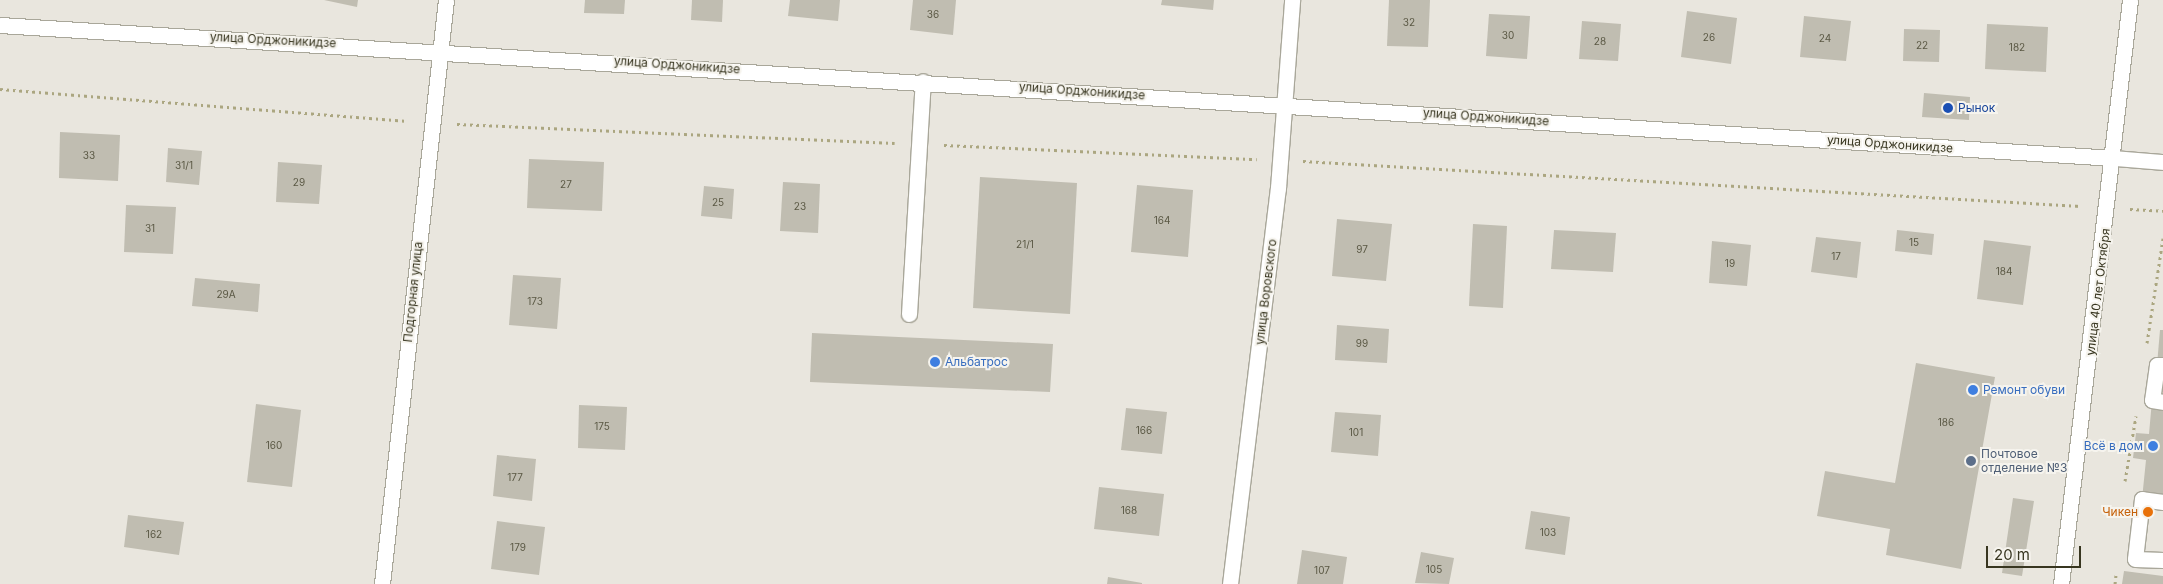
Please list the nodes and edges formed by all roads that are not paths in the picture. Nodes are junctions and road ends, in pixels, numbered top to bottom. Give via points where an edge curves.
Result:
1 (446, 0) edge
2 (1292, 0) edge
3 (2130, 0) edge
4 (0, 25) edge
5 (439, 50) junction
6 (923, 81) junction
7 (1283, 104) junction
8 (2114, 158) junction
9 (2163, 162) edge
10 (909, 314) dead end
11 (2163, 365) edge
12 (2163, 402) edge
13 (2163, 502) edge
14 (2163, 560) edge
15 (382, 584) edge
16 (1230, 584) edge
17 (2061, 584) edge

1 - 5 street, Подгорная улица
2 - 7 street, улица Воровского
3 - 8 street, улица 40 лет Октября
4 - 5 street, улица Орджоникидзе
5 - 6 street, улица Орджоникидзе
5 - 15 street, Подгорная улица
6 - 7 street, улица Орджоникидзе
6 - 10 street
7 - 8 street, улица Орджоникидзе
7 - 16 street, улица Воровского via 1280,160
8 - 9 street, улица Орджоникидзе
8 - 17 street, улица 40 лет Октября
11 - 12 street via 2157,364 2152,400
13 - 14 street via 2142,499 2135,559

